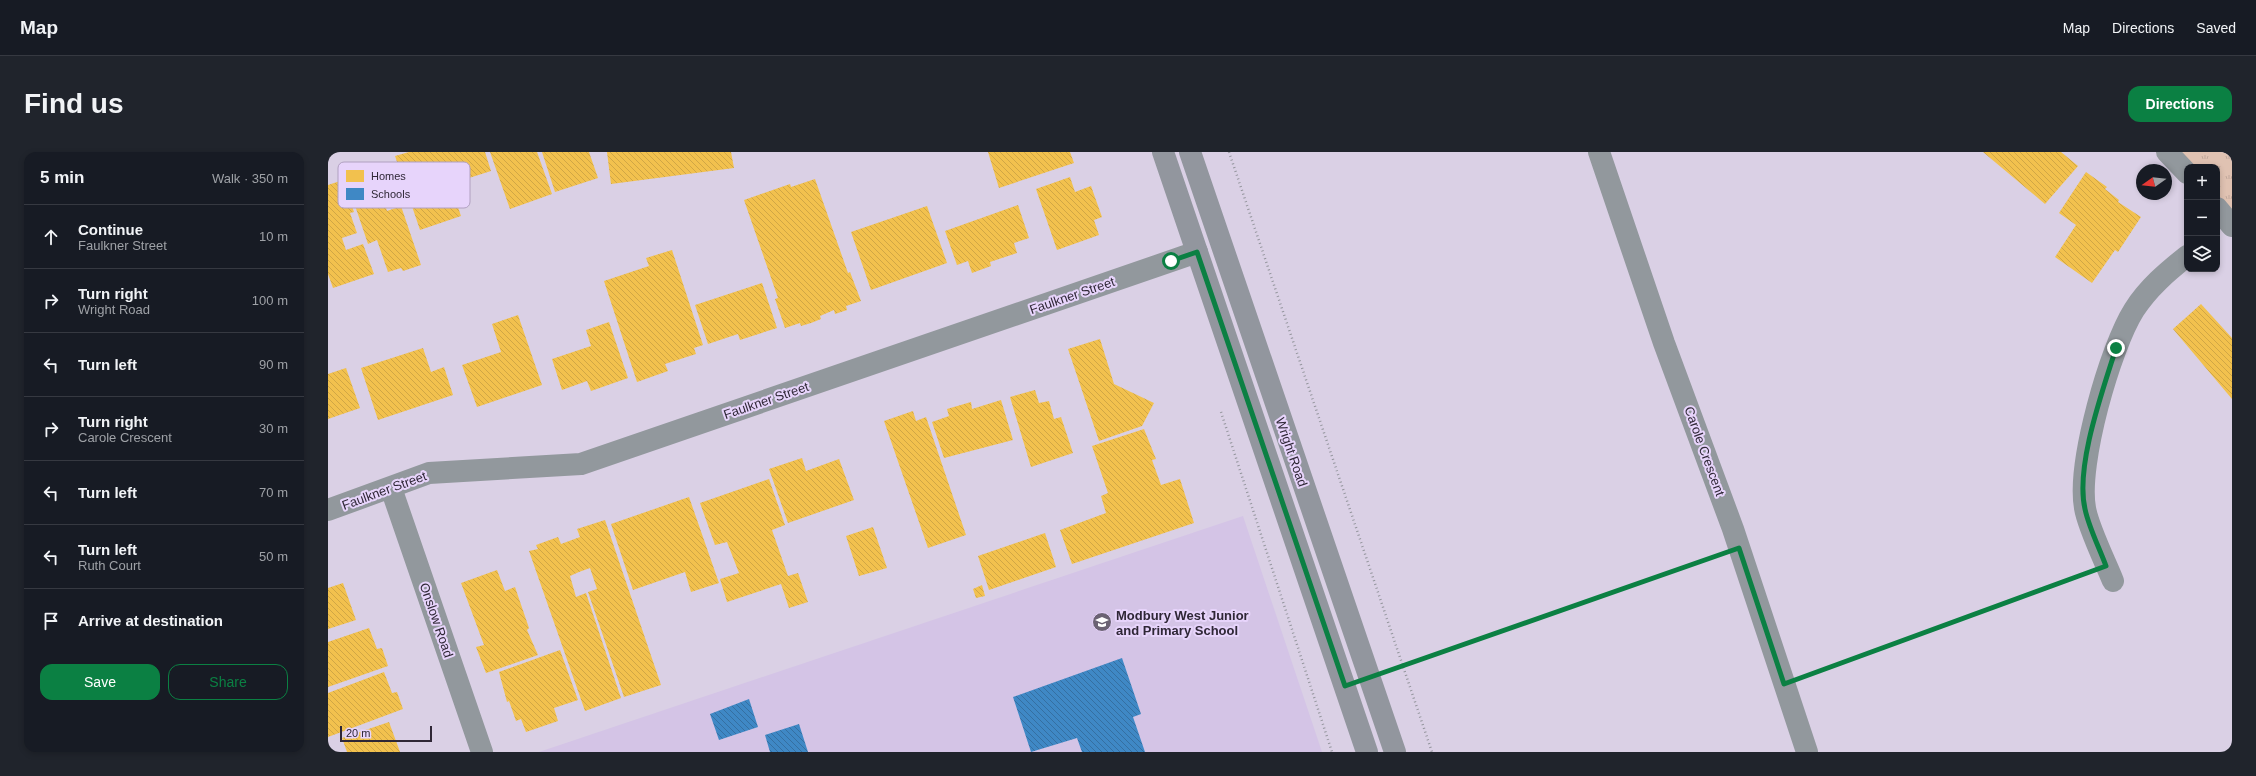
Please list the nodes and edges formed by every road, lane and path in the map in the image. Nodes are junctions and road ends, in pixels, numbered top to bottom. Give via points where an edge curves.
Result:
1 (1163, 152) edge
2 (1190, 152) edge
3 (1229, 152) edge
4 (1599, 152) edge
5 (2167, 152) edge
6 (2184, 170) edge
7 (1197, 252) junction
8 (2184, 258) edge
9 (1220, 411) dead end
10 (391, 488) junction
11 (328, 510) edge
12 (1739, 548) junction
13 (2110, 574) joint
14 (1402, 666) junction
15 (1370, 678) junction
16 (1784, 684) junction
17 (1345, 686) junction
18 (1314, 696) junction
19 (482, 752) edge
20 (1332, 752) edge
21 (1367, 752) edge
22 (1395, 752) edge
23 (1432, 752) edge
24 (1807, 752) edge

1 - 7 main road, Wright Road
2 - 15 main road, Wright Road
3 - 14 path
4 - 12 street, Carole Crescent via 1664,343
5 - 6 street
7 - 10 street, Faulkner Street via 581,464 429,473
7 - 17 main road, Wright Road
8 - 13 street via 2159,278 2134,310 2116,348 2086,461 2083,487 2085,508
9 - 18 path
10 - 11 street, Faulkner Street
10 - 19 street, Onslow Road
12 - 14 path
12 - 16 street, Carole Crescent
13 - 16 path
14 - 15 path
14 - 23 path
15 - 22 main road, Wright Road
16 - 24 street, Carole Crescent
17 - 18 path
17 - 21 main road, Wright Road
18 - 20 path

